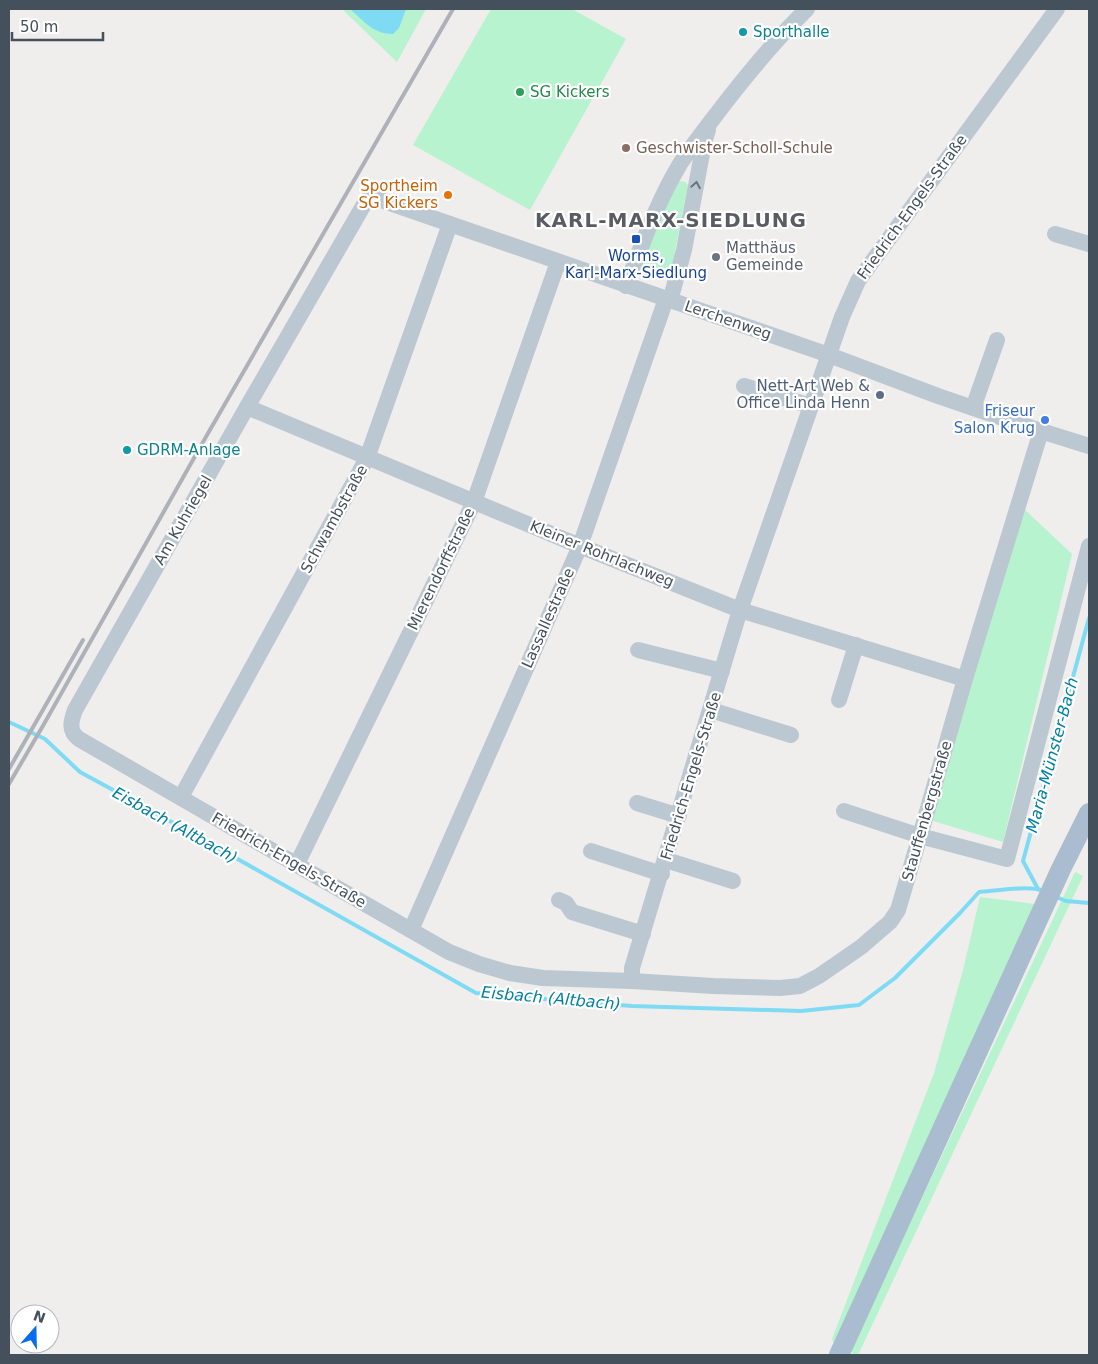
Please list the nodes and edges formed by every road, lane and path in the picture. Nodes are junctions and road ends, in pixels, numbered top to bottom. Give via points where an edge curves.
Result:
1 (807, 9) edge
2 (1056, 9) edge
3 (710, 123) junction
4 (366, 201) joint
5 (450, 224) junction
6 (1055, 234) dead end
7 (1089, 244) edge
8 (558, 262) junction
9 (626, 286) junction
10 (668, 300) junction
11 (997, 340) dead end
12 (829, 355) junction
13 (744, 386) dead end
14 (811, 406) junction
15 (247, 407) junction
16 (973, 408) junction
17 (1041, 432) junction
18 (1089, 446) edge
19 (367, 458) junction
20 (474, 502) junction
21 (580, 546) junction
22 (1089, 546) edge
23 (1086, 569) edge
24 (740, 610) junction
25 (856, 645) junction
26 (638, 650) dead end
27 (722, 671) junction
28 (965, 679) junction
29 (839, 700) dead end
30 (75, 710) joint
31 (711, 710) junction
32 (791, 735) dead end
33 (181, 797) junction
34 (1089, 799) edge
35 (637, 803) dead end
36 (844, 811) dead end
37 (1089, 813) edge
38 (679, 816) junction
39 (920, 836) junction
40 (591, 852) dead end
41 (1067, 856) junction
42 (296, 864) junction
43 (664, 867) junction
44 (733, 881) dead end
45 (559, 900) dead end
46 (411, 930) junction
47 (643, 934) junction
48 (632, 981) junction
49 (839, 1355) edge

1 - 3 street via 748,73
2 - 12 street, Friedrich-Engels-Straße via 858,281
3 - 9 street via 690,148 668,186
10 -> 3 street, Lassallestraße via 684,250
4 - 5 street, Lerchenweg via 375,198
4 - 15 street, Am Kuhriegel
5 - 8 street, Lerchenweg
5 - 19 street, Schwambstraße
6 - 7 street
8 - 9 street, Lerchenweg
8 - 20 street, Mierendorffstraße
9 - 10 street, Lerchenweg
10 - 12 street, Lerchenweg
10 - 21 street, Lassallestraße
11 - 16 street
12 - 14 street, Friedrich-Engels-Straße
12 - 16 street, Lerchenweg
13 - 14 street
14 - 24 street, Friedrich-Engels-Straße
15 - 19 street, Kleiner Rohrlachweg
15 - 30 street, Am Kuhriegel
16 - 17 street, Lerchenweg
17 - 18 street, Lerchenweg
17 - 28 street, Stauffenbergstraße
19 - 20 street, Kleiner Rohrlachweg
19 - 33 street, Schwambstraße
20 - 21 street, Kleiner Rohrlachweg
20 - 42 street, Mierendorffstraße
21 - 24 street, Kleiner Rohrlachweg
21 - 46 street, Lassallestraße
22 - 23 street
23 - 39 street via 1007,859
24 - 25 street, Kleiner Rohrlachweg
24 - 27 street, Friedrich-Engels-Straße
25 - 28 street, Kleiner Rohrlachweg
25 - 29 street
26 - 27 street
27 - 31 street, Friedrich-Engels-Straße
28 - 39 street, Stauffenbergstraße
30 - 33 street, Friedrich-Engels-Straße via 71,721 73,735
31 - 32 street
31 - 38 street, Friedrich-Engels-Straße
33 - 42 street, Friedrich-Engels-Straße
34 - 41 main road
35 - 38 street
36 - 39 street
37 - 41 main road
38 - 43 street, Friedrich-Engels-Straße
39 - 48 street, Stauffenbergstraße via 898,910 890,922 861,947 800,986 780,988
40 - 43 street
41 - 49 main road
42 - 46 street, Friedrich-Engels-Straße
43 - 44 street
43 - 47 street, Friedrich-Engels-Straße
45 - 47 street via 572,912
46 - 48 street, Friedrich-Engels-Straße via 449,952 510,973 543,978
47 - 48 street, Friedrich-Engels-Straße via 632,968

